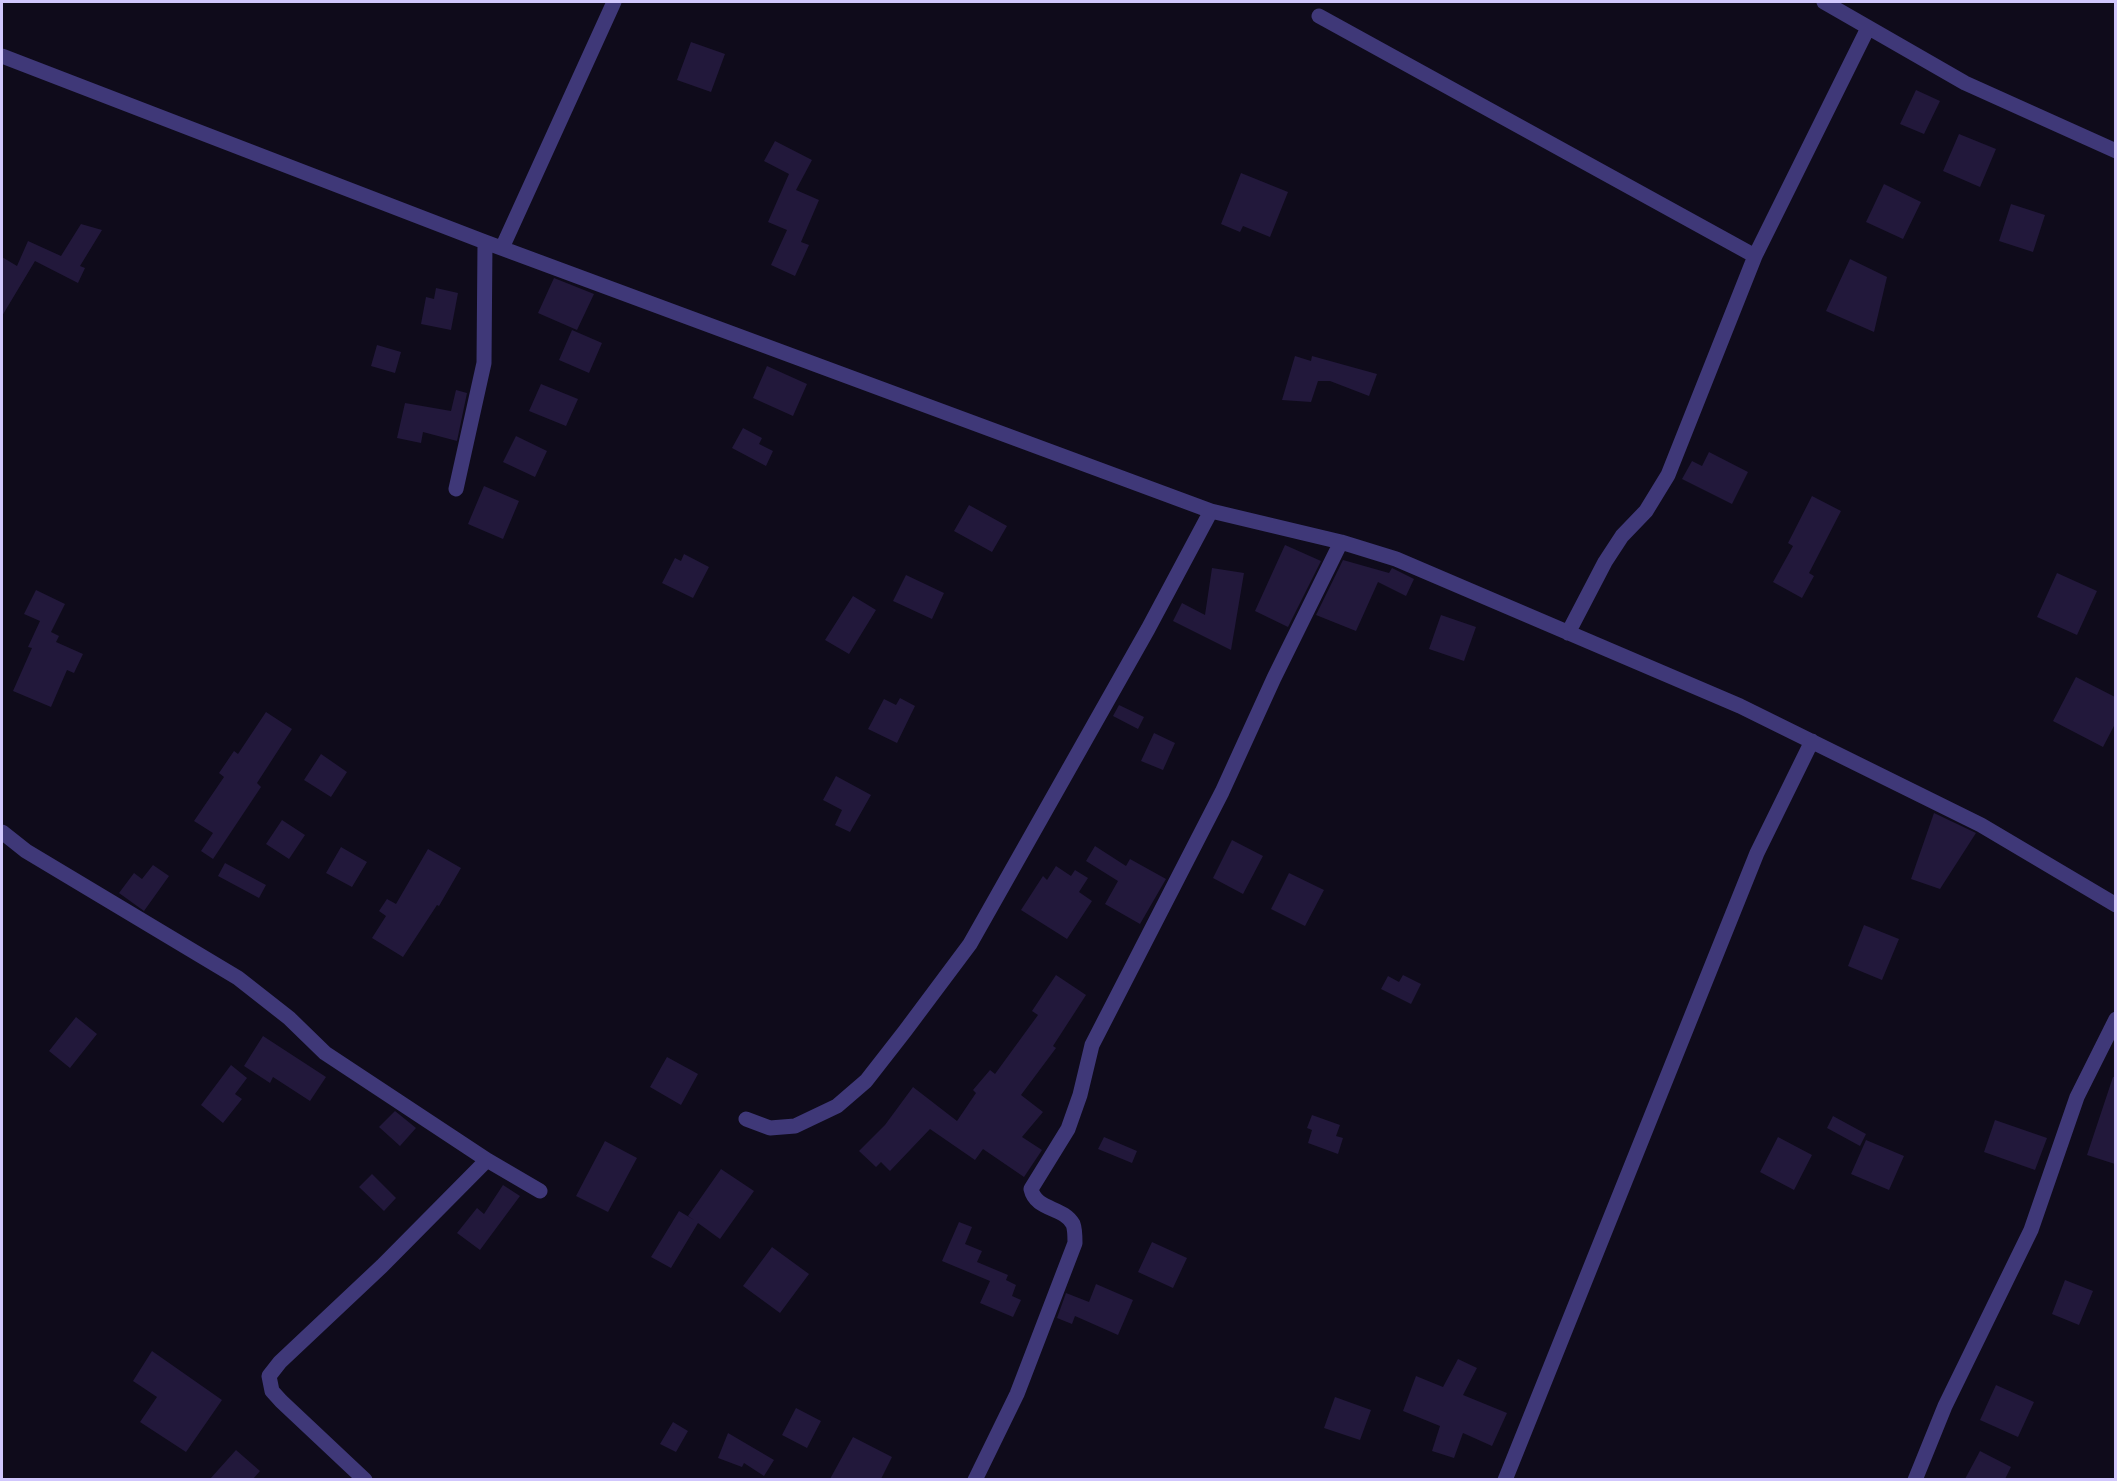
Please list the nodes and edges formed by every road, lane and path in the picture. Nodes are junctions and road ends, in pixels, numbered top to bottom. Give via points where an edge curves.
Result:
1 (614, 2) edge
2 (1824, 2) edge
3 (1319, 15) dead end
4 (1868, 28) junction
5 (2, 56) edge
6 (2115, 151) edge
7 (485, 242) junction
8 (502, 248) junction
9 (1755, 256) junction
10 (456, 489) dead end
11 (1211, 511) junction
12 (1341, 542) junction
13 (1568, 633) junction
14 (1812, 741) junction
15 (2, 832) edge
16 (2115, 905) edge
17 (2115, 1019) edge
18 (746, 1119) dead end
19 (486, 1161) junction
20 (540, 1191) dead end
21 (365, 1479) edge
22 (975, 1479) edge
23 (1505, 1479) edge
24 (1915, 1479) edge

1 - 8 street
2 - 4 street
3 - 9 street
4 - 6 street via 1965,82
4 - 9 street
5 - 7 street
7 - 8 street
7 - 10 street via 484,363
8 - 11 street
9 - 13 street via 1668,475 1646,511 1622,536 1605,562
11 - 12 street
11 - 18 street via 969,944 866,1081 837,1106 795,1126 770,1128
12 - 13 street via 1396,559
12 - 22 street via 1222,792 1092,1045 1068,1129 1031,1188 1036,1200 1074,1225 1075,1243 1017,1394
13 - 14 street
14 - 16 street via 1981,825
14 - 23 street via 1757,853
15 - 19 street via 26,851 238,978 289,1018 325,1053
17 - 24 street via 2076,1097 2031,1230 1945,1406
19 - 20 street
19 - 21 street via 269,1376 272,1391 281,1401

